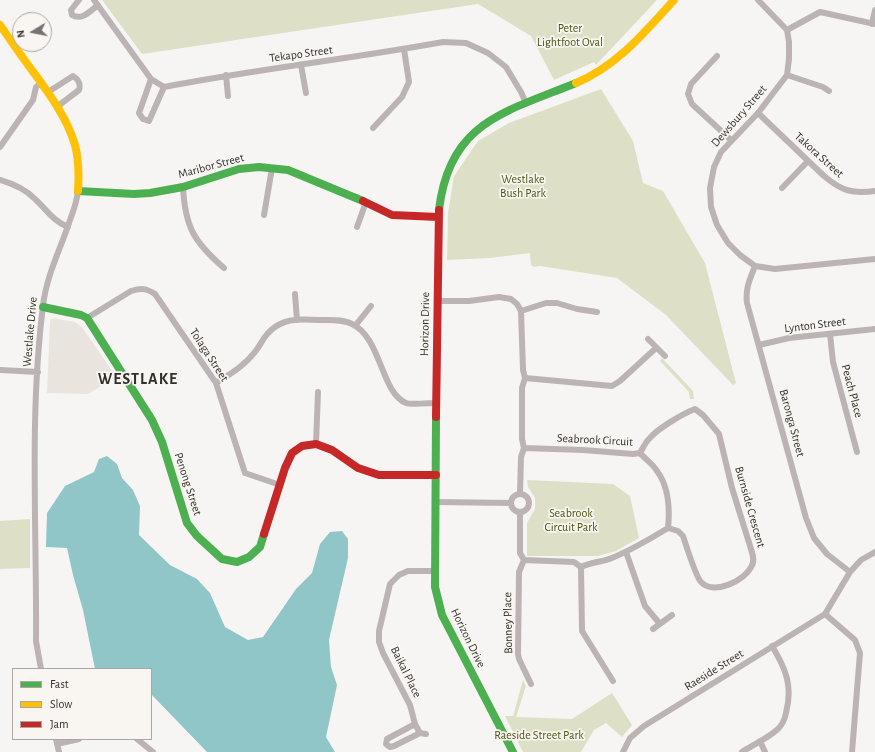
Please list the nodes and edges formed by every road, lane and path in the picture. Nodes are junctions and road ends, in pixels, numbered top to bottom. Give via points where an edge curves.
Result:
1 (79, 0) edge
2 (674, 0) edge
3 (762, 1) edge
4 (96, 3) edge
5 (875, 10) edge
6 (874, 24) edge
7 (0, 25) edge
8 (787, 30) junction
9 (404, 49) junction
10 (717, 56) dead end
11 (301, 65) junction
12 (787, 74) junction
13 (226, 76) junction
14 (151, 79) junction
15 (41, 82) junction
16 (164, 87) junction
17 (829, 91) dead end
18 (48, 92) junction
19 (306, 93) dead end
20 (228, 96) dead end
21 (526, 104) junction
22 (58, 106) junction
23 (758, 113) junction
24 (373, 128) dead end
25 (731, 140) junction
26 (0, 147) edge
27 (808, 161) junction
28 (272, 168) junction
29 (0, 180) edge
30 (183, 187) junction
31 (782, 188) dead end
32 (78, 191) junction
33 (875, 191) edge
34 (366, 202) junction
35 (264, 215) dead end
36 (438, 217) junction
37 (68, 227) junction
38 (357, 227) dead end
39 (875, 259) edge
40 (755, 266) junction
41 (224, 268) dead end
42 (295, 294) dead end
43 (438, 301) junction
44 (371, 306) dead end
45 (42, 307) junction
46 (521, 311) junction
47 (597, 312) dead end
48 (87, 318) junction
49 (297, 320) junction
50 (355, 326) junction
51 (875, 329) edge
52 (830, 334) junction
53 (648, 339) dead end
54 (759, 345) junction
55 (656, 348) junction
56 (665, 356) dead end
57 (0, 370) edge
58 (38, 372) junction
59 (525, 378) junction
60 (216, 383) junction
61 (318, 392) dead end
62 (436, 403) junction
63 (316, 444) junction
64 (524, 448) junction
65 (857, 452) dead end
66 (640, 453) junction
67 (436, 475) junction
68 (280, 485) junction
69 (520, 494) junction
70 (435, 502) junction
71 (511, 503) junction
72 (520, 512) junction
73 (668, 528) junction
74 (626, 552) junction
75 (875, 552) edge
76 (524, 560) junction
77 (581, 567) junction
78 (435, 571) junction
79 (850, 572) junction
80 (825, 614) junction
81 (672, 615) dead end
82 (660, 624) junction
83 (653, 629) dead end
84 (772, 646) junction
85 (40, 668) edge
86 (613, 681) dead end
87 (531, 684) dead end
88 (415, 724) junction
89 (72, 740) edge
90 (138, 740) edge
91 (760, 741) junction
92 (57, 742) edge
93 (746, 751) edge
94 (59, 752) edge
95 (153, 752) edge
96 (513, 752) edge
97 (623, 752) edge
98 (765, 752) edge
99 (852, 752) edge

1 - 4 street via 71,10 76,18 82,17
2 - 21 street, Horizon Drive via 610,65 586,79
3 - 8 street
4 - 14 street
5 - 6 street
6 - 8 street via 820,12
7 - 15 street, Westlake Drive
8 - 12 street
9 - 11 street, Tekapo Street
9 - 21 street, Tekapo Street via 443,42 466,43 488,53 506,67
9 - 24 street via 409,82 402,97
10 - 25 street via 691,84 688,94 692,104
11 - 13 street, Tekapo Street
11 - 19 street
12 - 17 street
12 - 23 street, Dewsbury Street
13 - 16 street, Tekapo Street
13 - 20 street
14 - 16 street
14 - 16 street via 139,113 143,120 149,121
15 - 18 street, Westlake Drive
15 - 26 street via 36,86 33,100
18 - 22 street, Westlake Drive
18 - 22 street via 72,76 79,82 79,90
21 - 36 street, Horizon Drive via 493,118 475,130 460,147 444,177
22 - 32 street, Westlake Drive via 75,144 79,163
23 - 25 street, Dewsbury Street
23 - 27 street, Takora Street
25 - 40 street, Dewsbury Street via 721,152 714,167 710,188 711,207 717,225 728,243 740,256
27 - 31 street
27 - 33 street, Takora Street via 835,186 850,192
28 - 30 street, Maribor Street via 239,169
28 - 34 street, Maribor Street via 288,170
28 - 35 street
29 - 37 street via 25,190 55,221
30 - 32 street, Maribor Street via 145,194
30 - 41 street via 184,207 191,231 206,252
32 - 37 street, Westlake Drive
34 - 36 street, Maribor Street via 392,215
34 - 38 street
36 - 43 street, Horizon Drive
37 - 45 street, Westlake Drive
39 - 40 street, Dewsbury Street via 775,269
40 - 54 street, Baronga Street via 747,283 746,295
42 - 49 street
43 - 46 street via 498,297 512,299
43 - 62 street, Horizon Drive
44 - 50 street
45 - 48 street
45 - 58 street, Westlake Drive
46 - 47 street via 546,303 557,303
46 - 59 street
48 - 60 street, Tolaga Street via 131,291 146,289 155,294
48 - 68 street, Penong Street via 152,420 162,442 187,522 197,536 222,559 238,562 249,557 260,547
49 - 50 street via 336,320
49 - 60 street via 287,321 264,336 256,352 244,364
50 - 62 street via 369,340 395,394 406,403
51 - 52 street, Lynton Street
52 - 54 street, Lynton Street via 789,338
52 - 65 street, Peach Place via 833,362
53 - 55 street
54 - 79 street, Baronga Street via 806,518 814,538 827,554
55 - 56 street
55 - 59 street via 612,386
57 - 58 street
58 - 85 street, Westlake Drive via 36,641
59 - 64 street via 522,388
60 - 68 street, Tolaga Street via 245,473
61 - 63 street
62 - 67 street, Horizon Drive
63 - 67 street via 332,450 370,473
63 - 68 street, Penong Street via 302,446 292,453
64 - 66 street, Seabrook Circuit
64 - 69 street
66 - 73 street, Seabrook Circuit via 657,470 664,483 669,501
66 - 73 street, Burnside Crescent via 653,434 686,412 695,409 703,415 719,434 751,549 752,566 747,573 726,586 707,586 700,581 683,536 678,531
67 - 70 street, Horizon Drive
69 - 71 street via 514,496
69 - 72 street via 526,497 529,503 526,509
70 - 71 street
70 - 78 street, Horizon Drive
71 - 72 street via 515,510
72 - 76 street via 520,553
73 - 74 street
74 - 77 street
74 - 82 street via 645,606
75 - 79 street, Raeside Street via 861,560
76 - 77 street via 574,562
76 - 87 street, Bonney Place via 518,572 518,654
77 - 86 street via 582,631
78 - 88 street, Baikal Place via 408,571 399,575 390,584 378,631 383,653 410,705
78 - 96 street, Horizon Drive via 436,595 442,615
79 - 80 street, Raeside Street
80 - 84 street, Raeside Street
80 - 99 street via 855,640 860,653
81 - 82 street
82 - 83 street
84 - 91 street via 789,681 789,702 779,728
84 - 97 street, Raeside Street via 644,726 630,738
88 - 88 street, Baikal Place via 423,733 394,746 386,744 387,739
89 - 92 street
90 - 95 street
91 - 93 street
91 - 98 street
92 - 94 street

